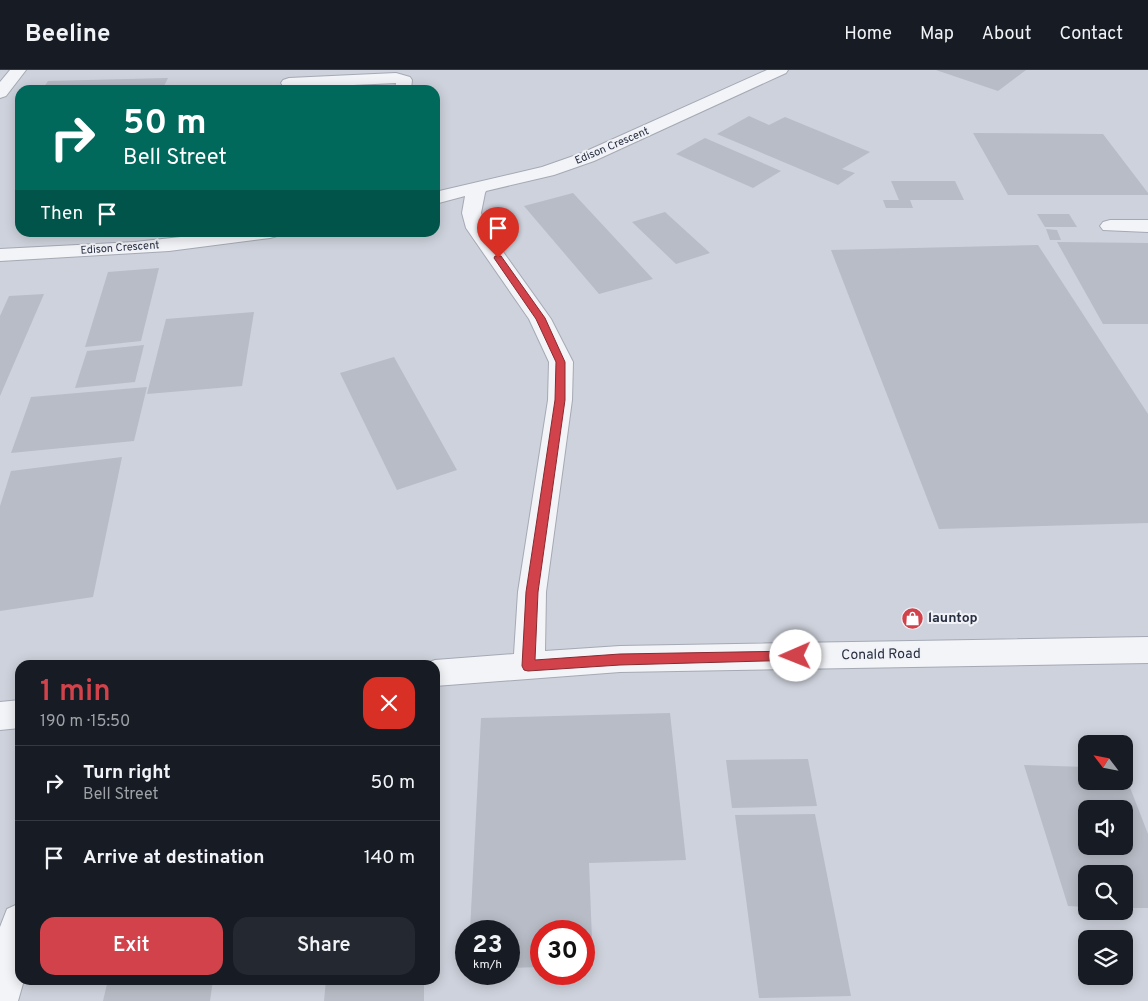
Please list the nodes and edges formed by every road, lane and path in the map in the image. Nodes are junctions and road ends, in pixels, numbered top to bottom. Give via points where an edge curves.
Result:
1 (18, 70) edge
2 (780, 70) edge
3 (288, 83) dead end
4 (404, 85) edge
5 (0, 93) edge
6 (478, 188) junction
7 (440, 197) edge
8 (1110, 226) dead end
9 (1148, 226) edge
10 (232, 237) edge
11 (0, 255) edge
12 (1148, 650) edge
13 (528, 666) junction
14 (440, 673) edge
15 (15, 714) edge
16 (0, 716) edge
17 (15, 941) edge
18 (0, 998) edge

1 - 5 street
2 - 6 street, Edison Crescent via 588,158
3 - 4 street via 396,78 404,80
6 - 7 street, Edison Crescent
6 - 13 street via 471,209 474,223 540,318 561,362 560,400 532,592
8 - 9 street
10 - 11 street, Edison Crescent via 104,250
12 - 13 street, Conald Road via 620,659
13 - 14 street, Conald Road
15 - 16 street
17 - 18 street

